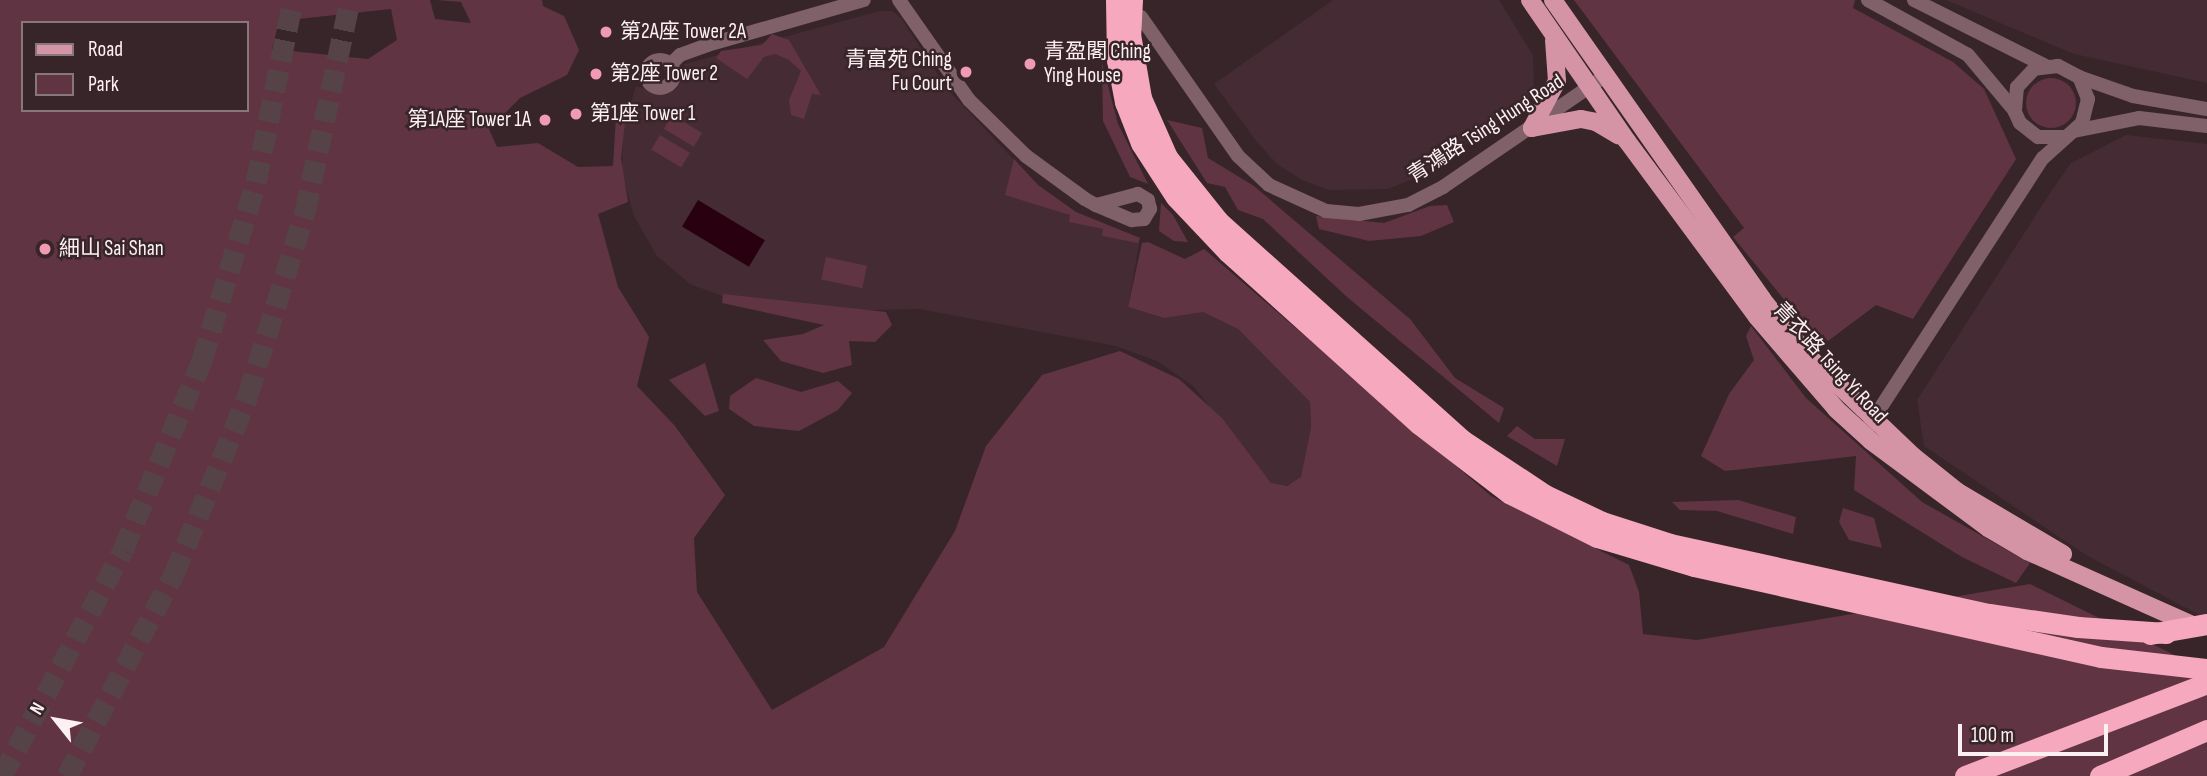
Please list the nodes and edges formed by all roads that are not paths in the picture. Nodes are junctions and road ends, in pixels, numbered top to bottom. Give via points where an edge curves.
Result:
1 (864, 0) edge
2 (899, 0) edge
3 (913, 0) edge
4 (1116, 0) edge
5 (1530, 0) edge
6 (1553, 0) edge
7 (1868, 0) edge
8 (1914, 0) edge
9 (1136, 8) edge
10 (919, 25) junction
11 (1551, 30) junction
12 (670, 65) dead end
13 (2046, 66) junction
14 (2079, 78) junction
15 (1597, 81) junction
16 (2207, 109) edge
17 (2015, 112) junction
18 (2207, 127) edge
19 (1532, 128) junction
20 (2068, 134) junction
21 (2038, 137) junction
22 (1627, 141) junction
23 (2043, 158) junction
24 (1096, 205) dead end
25 (1868, 427) junction
26 (1794, 580) junction
27 (2207, 623) edge
28 (2207, 631) edge
29 (2150, 634) junction
30 (2207, 660) edge
31 (2129, 661) junction
32 (2207, 669) edge
33 (2207, 683) edge
34 (2207, 730) edge
35 (1965, 776) edge
36 (2100, 776) edge

1 - 12 street via 708,45 680,55
2 - 10 street
3 - 10 street
4 - 26 highway via 1117,60 1132,122 1176,197 1215,239 1449,449 1509,493 1565,523 1625,547
5 - 11 main road, 青衣路 Tsing Yi Road
6 - 15 main road, 青衣路 Tsing Yi Road
7 - 17 street via 1968,55
8 - 13 street via 2004,49
9 - 19 street, 青鴻路 Tsing Hung Road via 1238,156 1269,185 1326,211 1359,214 1408,205
9 - 26 highway, bridge via 1130,34 1141,98 1167,157 1190,190 1309,304 1502,469 1575,510
10 - 24 street via 941,63 985,117 1043,170
11 - 15 main road, 青衣路 Tsing Yi Road
11 - 19 main road via 1558,58 1556,81
13 - 14 street via 2069,70
13 - 17 street via 2024,77 2017,87
14 - 16 street via 2133,96
14 - 20 street via 2088,99 2087,112
15 - 19 street, 青鴻路 Tsing Hung Road
15 - 22 main road, 青衣路 Tsing Yi Road
15 - 25 main road, 青衣路 Tsing Yi Road via 1762,299
17 - 21 street via 2020,123
18 - 20 street via 2139,118
19 - 22 main road via 1588,120
20 - 21 street
20 - 23 street
21 - 23 street
22 - 25 main road, 青衣路 Tsing Yi Road via 1756,317 1836,409
23 - 25 street
25 - 27 main road, 青衣路 Tsing Yi Road via 1958,492 2042,544
25 - 28 main road, 青衣路 Tsing Yi Road via 1941,496 2027,551
26 - 29 highway via 2001,616
26 - 31 highway
27 - 29 highway, bridge
28 - 29 highway, bridge
30 - 31 highway
31 - 32 highway
33 - 35 highway
34 - 36 highway

